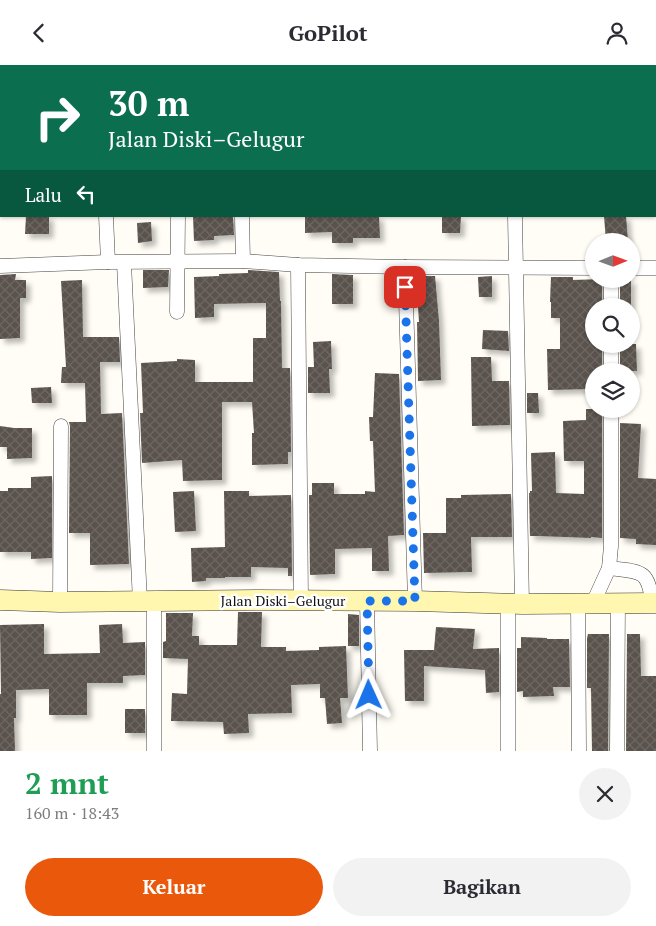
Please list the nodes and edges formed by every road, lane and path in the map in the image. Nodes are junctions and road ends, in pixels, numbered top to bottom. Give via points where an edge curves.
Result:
1 (106, 217) edge
2 (178, 217) edge
3 (242, 217) edge
4 (515, 217) edge
5 (177, 261) junction
6 (243, 261) junction
7 (108, 262) junction
8 (124, 263) junction
9 (298, 265) junction
10 (0, 266) edge
11 (405, 267) junction
12 (516, 267) junction
13 (585, 268) edge
14 (640, 268) edge
15 (656, 268) edge
16 (177, 312) dead end
17 (611, 418) edge
18 (61, 426) dead end
19 (609, 568) junction
20 (0, 600) edge
21 (60, 601) junction
22 (147, 601) junction
23 (300, 601) junction
24 (367, 601) junction
25 (415, 601) junction
26 (515, 603) junction
27 (586, 603) junction
28 (618, 603) junction
29 (654, 603) edge
30 (154, 751) edge
31 (370, 751) edge
32 (508, 751) edge
33 (579, 751) edge
34 (617, 751) edge

1 - 7 street
2 - 5 street
3 - 6 street
4 - 12 street
5 - 6 street
5 - 8 street
5 - 16 street
6 - 9 street
7 - 8 street
7 - 10 street
8 - 22 street
9 - 11 street
9 - 23 street
11 - 12 street
11 - 25 street
12 - 13 street
12 - 26 street
14 - 15 street
17 - 19 street
18 - 21 street
19 - 27 street
19 - 29 street via 643,574 651,588
20 - 21 main road, Jalan Diski–Gelugur
21 - 22 main road, Jalan Diski–Gelugur
22 - 23 main road, Jalan Diski–Gelugur
22 - 30 street
23 - 24 main road, Jalan Diski–Gelugur
24 - 25 main road, Jalan Diski–Gelugur
24 - 31 street
25 - 26 main road, Jalan Diski–Gelugur
26 - 27 main road, Jalan Diski–Gelugur
26 - 32 street
27 - 28 main road, Jalan Diski–Gelugur
27 - 33 street
28 - 29 main road, Jalan Diski–Gelugur
28 - 34 street

